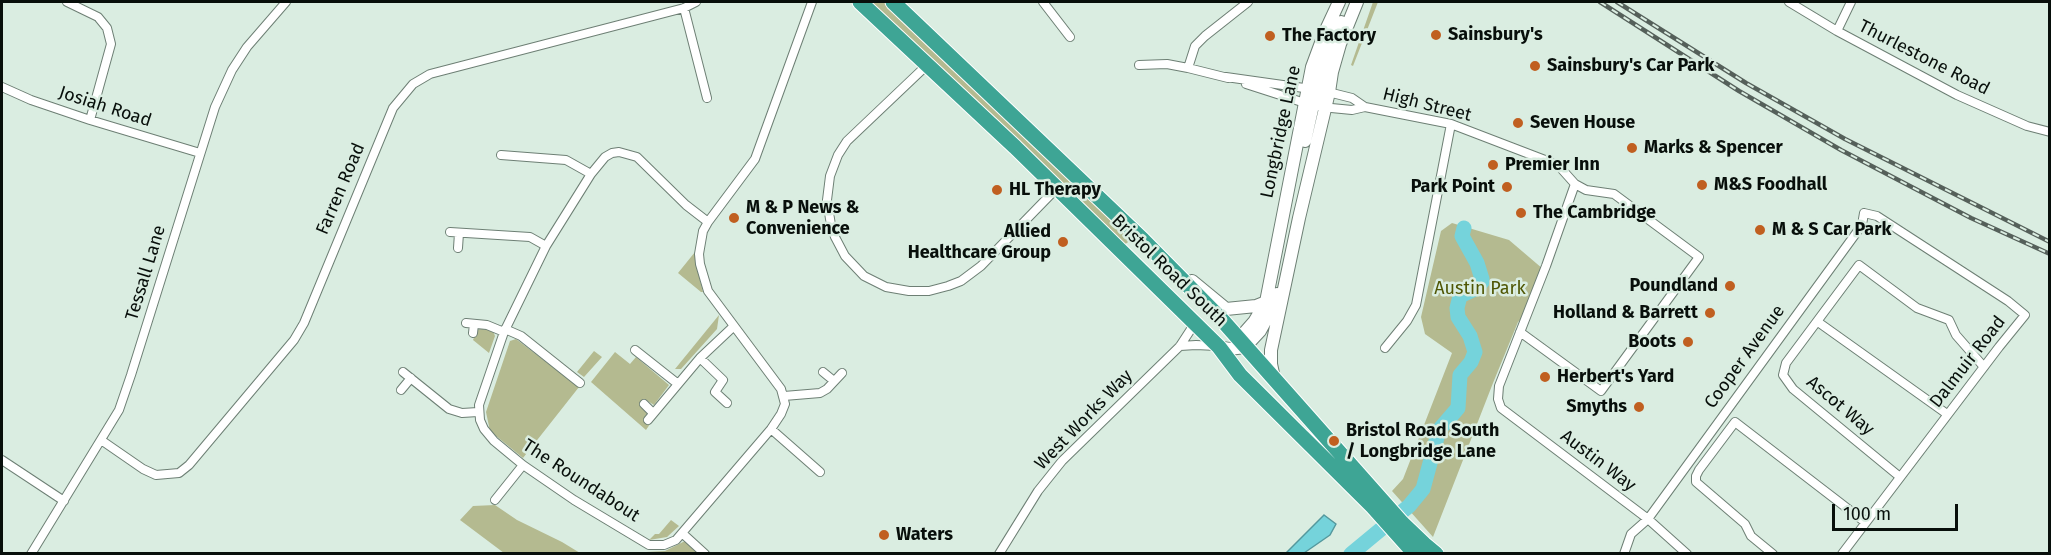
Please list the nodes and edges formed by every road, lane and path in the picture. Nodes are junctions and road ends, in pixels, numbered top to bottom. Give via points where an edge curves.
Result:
1 (67, 2) edge
2 (286, 2) edge
3 (696, 2) edge
4 (812, 2) edge
5 (860, 2) edge
6 (893, 2) edge
7 (1043, 2) edge
8 (1248, 2) edge
9 (1340, 2) edge
10 (1351, 2) edge
11 (1357, 2) edge
12 (1789, 2) edge
13 (1851, 2) edge
14 (684, 8) junction
15 (1838, 32) junction
16 (1070, 37) dead end
17 (927, 65) junction
18 (1139, 65) dead end
19 (1188, 68) junction
20 (1226, 77) junction
21 (2, 87) edge
22 (1318, 90) junction
23 (707, 98) dead end
24 (1314, 106) junction
25 (1365, 107) junction
26 (90, 120) junction
27 (1451, 124) junction
28 (2049, 132) edge
29 (200, 153) junction
30 (501, 154) dead end
31 (591, 174) junction
32 (1575, 184) junction
33 (1057, 188) junction
34 (1864, 213) joint
35 (1299, 218) junction
36 (708, 222) junction
37 (1136, 234) junction
38 (546, 246) junction
39 (458, 248) dead end
40 (1121, 252) junction
41 (1158, 255) junction
42 (1170, 268) junction
43 (1266, 302) junction
44 (1818, 322) junction
45 (1195, 323) junction
46 (734, 326) junction
47 (471, 327) dead end
48 (505, 331) junction
49 (1520, 332) junction
50 (1240, 345) junction
51 (1180, 346) junction
52 (1219, 347) junction
53 (1385, 348) dead end
54 (635, 350) dead end
55 (700, 358) junction
56 (1984, 367) junction
57 (823, 372) dead end
58 (842, 373) dead end
59 (834, 381) junction
60 (580, 382) dead end
61 (1275, 382) junction
62 (678, 384) junction
63 (401, 390) dead end
64 (784, 396) junction
65 (727, 403) dead end
66 (644, 404) dead end
67 (478, 412) junction
68 (1947, 414) junction
69 (771, 429) junction
70 (1298, 433) junction
71 (101, 440) junction
72 (2, 460) edge
73 (523, 465) junction
74 (820, 472) dead end
75 (1900, 477) junction
76 (495, 500) dead end
77 (64, 501) junction
78 (1377, 503) junction
79 (1648, 519) junction
80 (1865, 522) junction
81 (1399, 529) junction
82 (682, 532) junction
83 (31, 554) edge
84 (705, 554) edge
85 (999, 554) edge
86 (1407, 554) edge
87 (1415, 554) edge
88 (1436, 554) edge
89 (1624, 554) edge
90 (1687, 554) edge
91 (1773, 554) edge
92 (1842, 554) edge

1 - 26 street via 98,17 107,28 111,44
2 - 29 street, Tessall Lane via 232,70
3 - 14 street, Farren Road
4 - 36 street via 755,159
5 - 17 highway, Bristol Road South
6 - 37 highway, Bristol Road South
7 - 16 street
8 - 19 street via 1204,36 1195,46
9 - 22 street, Longbridge Lane via 1312,68
10 - 22 street, Longbridge Lane via 1324,60
11 - 22 street, Longbridge Lane via 1332,72
12 - 15 street, Thurlestone Road
13 - 15 street
14 - 23 street
14 - 71 street, Farren Road via 430,74 413,84 393,108 304,323 189,465 179,473 156,475
15 - 28 street, Thurlestone Road via 1957,95
17 - 33 highway, Bristol Road South
17 - 33 street via 847,141 830,176 827,200 835,237 845,256 864,276 886,287 909,291 929,291 955,284 981,266
18 - 19 street
19 - 20 street
20 - 22 street, High Street
20 - 24 street, High Street
21 - 26 street, Josiah Road
22 - 24 street
22 - 24 street, Longbridge Lane
22 - 25 street, High Street via 1352,98
24 - 25 street, High Street via 1352,110
24 - 35 street, Longbridge Lane
24 - 43 street, Longbridge Lane
25 - 27 street, High Street
26 - 29 street, Josiah Road
27 - 32 street, High Street via 1558,165
27 - 53 street via 1416,305
29 - 71 street, Tessall Lane via 119,410
30 - 31 street via 566,160
31 - 36 street via 612,153 637,157
31 - 38 street
32 - 49 street
32 - 49 street, High Street via 1586,190 1614,194 1699,257 1600,391
33 - 40 highway, Bristol Road South
34 - 56 street, Dalmuir Road via 1877,216 2025,315
34 - 79 street, Cooper Avenue via 1862,225
35 - 50 street, Longbridge Lane via 1273,307 1260,331
35 - 61 street, Longbridge Lane via 1271,351
36 - 46 street via 701,242 700,264 708,291
37 - 40 highway via 1136,241
37 - 41 highway, Bristol Road South
38 - 39 street via 530,237 455,232
38 - 48 street
40 - 45 highway, Bristol Road South
41 - 42 highway, Bristol Road South
41 - 45 highway via 1162,268 1191,300
42 - 43 street via 1182,273 1226,309
42 - 50 highway, Bristol Road South
43 - 50 street, Longbridge Lane
44 - 56 street, Ascot Way via 1859,265 1917,308 1949,320 1956,335
44 - 68 street
44 - 75 street, Ascot Way via 1786,363 1783,375 1793,389
45 - 51 street, West Works Way
45 - 52 highway, Bristol Road South
46 - 55 street
46 - 64 street
47 - 48 street via 487,325
48 - 60 street via 521,336
48 - 67 street
49 - 79 street, Austin Way via 1499,386 1501,408
50 - 52 street
50 - 61 highway, Bristol Road South
50 - 70 highway via 1247,370 1290,418
51 - 52 street
51 - 85 street, West Works Way via 1062,461 1038,490
52 - 70 highway, Bristol Road South via 1240,375
54 - 62 street
55 - 62 street
55 - 65 street via 723,380 715,392
56 - 68 street, Dalmuir Road
57 - 59 street
58 - 59 street
59 - 64 street via 820,393
61 - 78 highway, Bristol Road South
62 - 66 street via 651,417
63 - 67 street via 407,375 448,409
64 - 69 street, The Roundabout via 781,414
67 - 73 street, The Roundabout via 484,429
68 - 75 street, Dalmuir Road
69 - 74 street
69 - 82 street, The Roundabout
70 - 78 highway, Bristol Road South
71 - 77 street, Tessall Lane
72 - 77 street
73 - 76 street
73 - 82 street, The Roundabout via 649,545 670,543
75 - 80 street, Dalmuir Road
77 - 83 street, Tessall Lane
78 - 81 highway, Bristol Road South
79 - 89 street, Cooper Avenue via 1631,534
79 - 90 street, Austin Way
80 - 91 street via 1735,422 1699,470 1696,482
80 - 92 street, Dalmuir Road
81 - 86 highway
81 - 87 highway, Bristol Road South
81 - 88 highway, Bristol Road South
82 - 84 street

